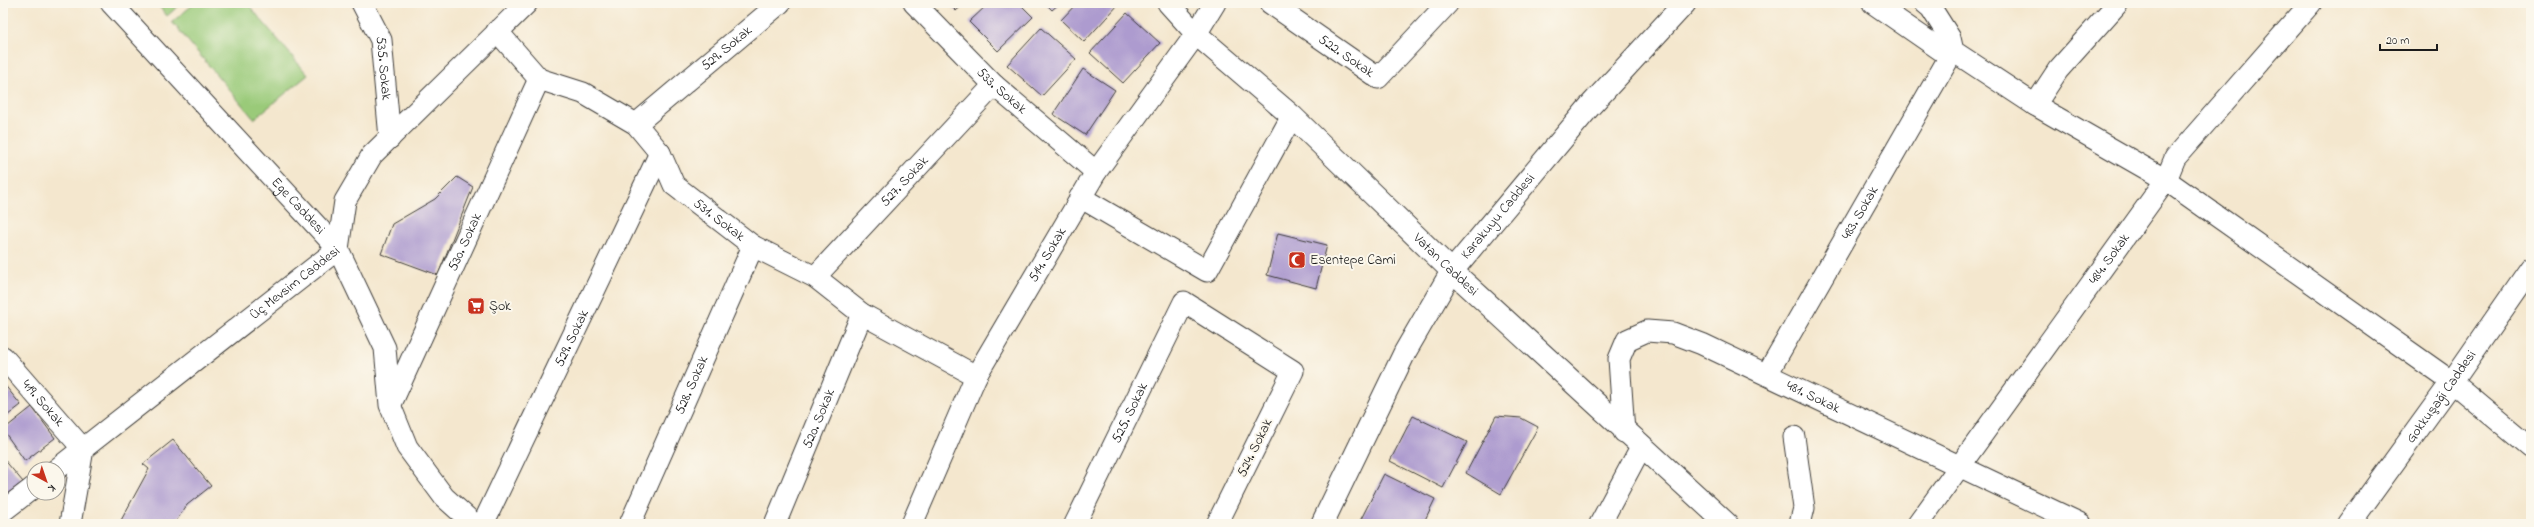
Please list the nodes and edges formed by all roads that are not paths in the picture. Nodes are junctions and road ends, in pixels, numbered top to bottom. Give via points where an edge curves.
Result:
1 (111, 3) edge
2 (362, 3) edge
3 (526, 3) edge
4 (780, 3) edge
5 (914, 3) edge
6 (1168, 3) edge
7 (1215, 3) edge
8 (1270, 3) edge
9 (1448, 3) edge
10 (1685, 3) edge
11 (1873, 3) edge
12 (1926, 3) edge
13 (2118, 3) edge
14 (2311, 3) edge
15 (497, 30) junction
16 (1196, 34) junction
17 (1952, 50) junction
18 (539, 79) junction
19 (994, 85) junction
20 (2035, 105) junction
21 (1292, 116) junction
22 (636, 124) junction
23 (390, 138) junction
24 (660, 153) junction
25 (1096, 172) junction
26 (2166, 180) junction
27 (1080, 197) junction
28 (753, 246) junction
29 (338, 249) junction
30 (2531, 268) edge
31 (1452, 271) junction
32 (815, 277) junction
33 (862, 314) junction
34 (3, 357) edge
35 (1293, 371) joint
36 (1767, 374) junction
37 (976, 376) junction
38 (2452, 382) junction
39 (390, 405) junction
40 (1624, 432) junction
41 (1794, 437) dead end
42 (1642, 447) junction
43 (2531, 448) edge
44 (83, 449) junction
45 (66, 462) edge
46 (1958, 467) junction
47 (26, 493) edge
48 (3, 511) edge
49 (70, 524) edge
50 (474, 524) edge
51 (483, 524) edge
52 (630, 524) edge
53 (775, 524) edge
54 (912, 524) edge
55 (1075, 524) edge
56 (1218, 524) edge
57 (1322, 524) edge
58 (1600, 524) edge
59 (1727, 524) edge
60 (1800, 524) edge
61 (1918, 524) edge
62 (2081, 524) edge
63 (2348, 524) edge

1 - 29 street, Ege Caddesi
2 - 23 street, 535. Sokak via 381,40
3 - 15 street, Üç Mevsim Caddesi
4 - 22 street, 529. Sokak
5 - 19 street, 533. Sokak
6 - 16 street, Vatan Caddesi
7 - 16 street, 514. Sokak
8 - 9 street, 522. Sokak via 1378,78
10 - 31 street, Karakuyu Caddesi via 1590,106
11 - 17 street via 1941,50
12 - 17 street via 1950,38
13 - 20 street via 2058,70
14 - 26 street, 484. Sokak via 2175,158
15 - 18 street
15 - 23 street, Üç Mevsim Caddesi
16 - 21 street, Vatan Caddesi
16 - 25 street, 514. Sokak
17 - 20 street
17 - 36 street, 483. Sokak
18 - 22 street, 531. Sokak via 582,93
18 - 39 street, 530. Sokak
19 - 25 street, 533. Sokak
19 - 32 street, 527. Sokak
20 - 26 street
21 - 27 street via 1207,271
21 - 31 street, Vatan Caddesi
22 - 24 street, 531. Sokak
23 - 29 street, Üç Mevsim Caddesi via 372,154 345,201
24 - 28 street, 531. Sokak via 674,185
24 - 51 street, 529. Sokak
25 - 27 street, 514. Sokak
26 - 38 street
26 - 46 street, 484. Sokak
27 - 37 street, 514. Sokak
28 - 32 street, 531. Sokak
28 - 52 street, 528. Sokak
29 - 39 street, Ege Caddesi via 385,348
29 - 44 street, Üç Mevsim Caddesi
30 - 38 street, Gokkuşaği Caddesi
31 - 40 street, Vatan Caddesi
31 - 57 street, Karakuyu Caddesi via 1405,352
32 - 33 street, 531. Sokak
33 - 37 street, 531. Sokak
33 - 53 street, 520. Sokak
34 - 44 street, 419. Sokak
35 - 55 street, 525. Sokak via 1184,302
35 - 56 street, 524. Sokak
36 - 40 street, 481. Sokak via 1673,333 1647,330 1627,340 1619,359
36 - 46 street, 481. Sokak
37 - 54 street, 514. Sokak
38 - 43 street
38 - 63 street, Gokkuşaği Caddesi
39 - 50 street, Ege Caddesi via 407,447 444,497
40 - 42 street, Vatan Caddesi
41 - 60 street via 1804,508
42 - 58 street
42 - 59 street, Vatan Caddesi
44 - 45 street, Üç Mevsim Caddesi
44 - 49 street
46 - 61 street, 484. Sokak
46 - 62 street, 481. Sokak
47 - 48 street

